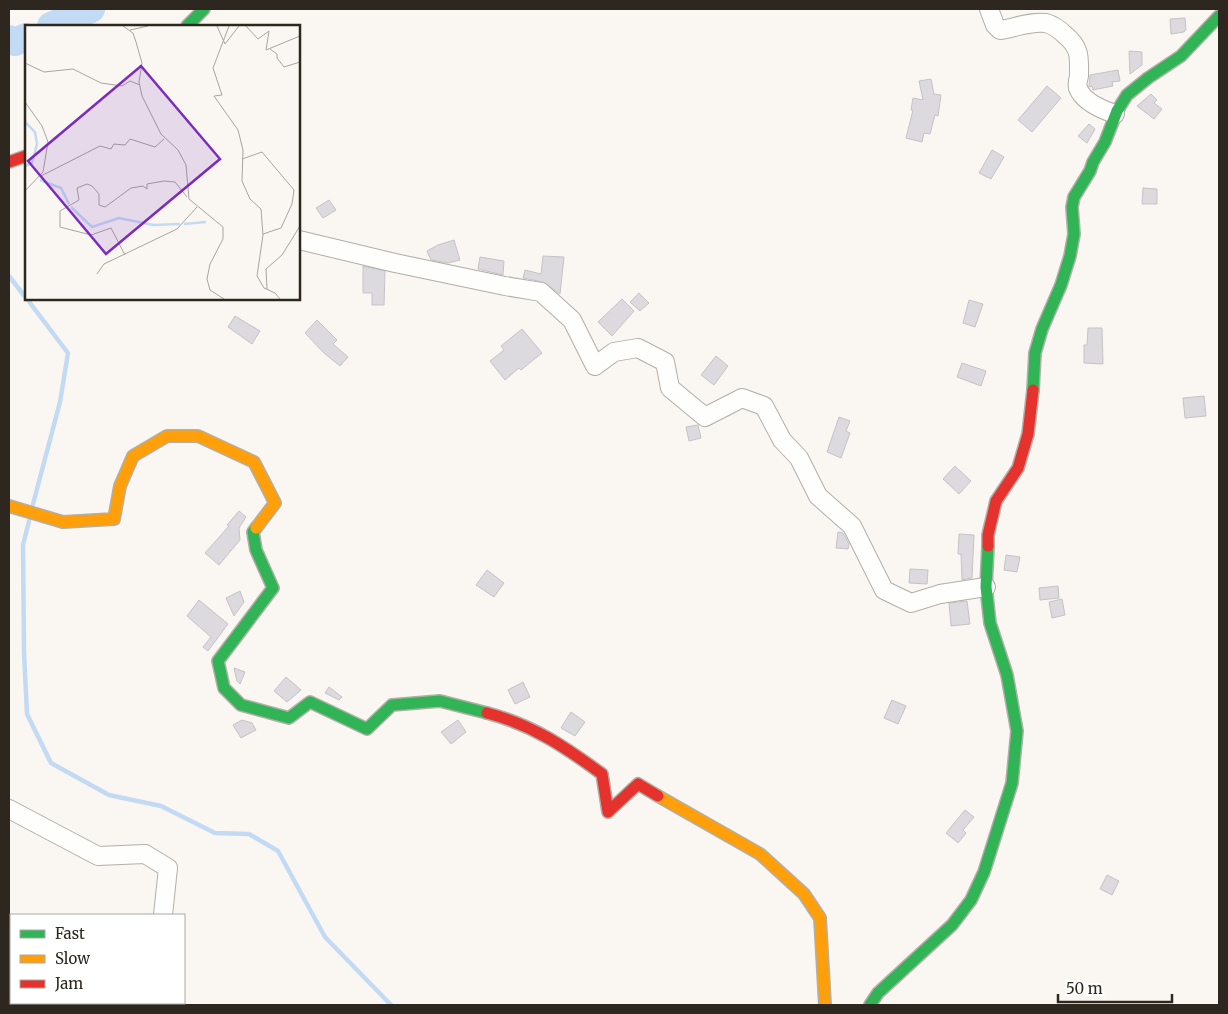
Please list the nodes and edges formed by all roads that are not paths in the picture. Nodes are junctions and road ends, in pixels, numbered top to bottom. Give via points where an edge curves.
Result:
1 (204, 9) edge
2 (989, 9) edge
3 (1219, 16) edge
4 (188, 25) edge
5 (1115, 114) junction
6 (25, 156) edge
7 (9, 162) edge
8 (9, 168) edge
9 (25, 171) edge
10 (300, 240) edge
11 (9, 506) edge
12 (986, 587) junction
13 (9, 809) edge
14 (163, 914) edge
15 (825, 1005) edge
16 (870, 1005) edge

1 - 4 street
2 - 5 street via 1000,30 1046,23 1062,32 1079,51 1078,87 1082,94 1092,104
3 - 5 street via 1181,56 1127,95
5 - 12 street via 1090,172 1074,196 1071,250 1035,353 1028,434 1018,468 996,501 988,535
6 - 7 street
8 - 9 street
10 - 12 street via 541,292 572,320 595,366 614,352 638,348 665,362 670,388 705,417 742,398 764,406 782,440 799,458 818,496 852,526 884,590 911,603 940,594
11 - 15 street via 63,522 114,519 120,486 133,456 167,436 198,436 254,462 274,503 253,532 256,550 273,588 218,661 224,688 241,705 289,718 310,702 367,729 392,705 440,701 511,719 561,744 602,774 608,812 638,784 760,854 804,894 820,918
12 - 16 street via 990,623 1007,675 1017,731 1012,783 984,872 971,900 952,925 878,993
13 - 14 street via 98,856 145,854 168,868

